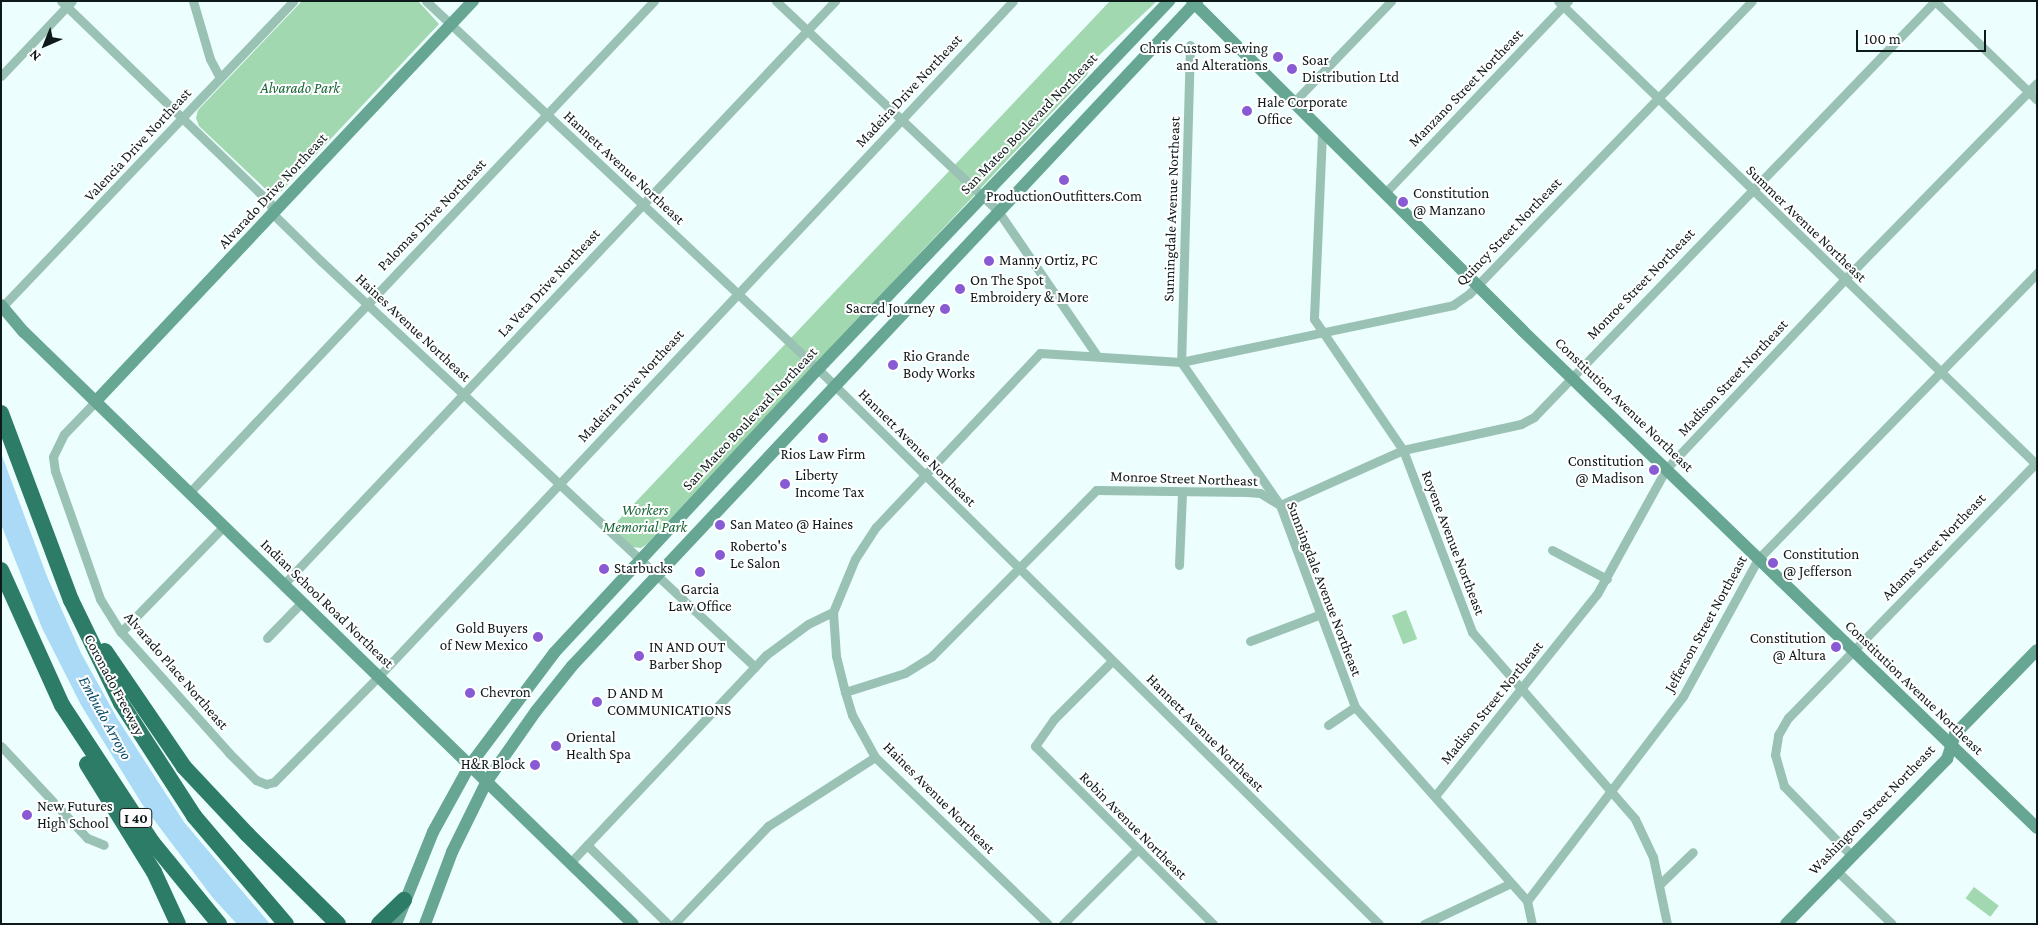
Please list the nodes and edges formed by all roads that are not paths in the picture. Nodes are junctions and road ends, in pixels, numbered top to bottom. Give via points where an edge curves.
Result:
1 (193, 1) edge
2 (293, 1) edge
3 (426, 1) edge
4 (473, 1) edge
5 (654, 1) edge
6 (776, 1) edge
7 (835, 1) edge
8 (1013, 1) edge
9 (1169, 1) edge
10 (1391, 1) edge
11 (1752, 1) edge
12 (1935, 1) edge
13 (1195, 2) edge
14 (67, 3) edge
15 (1563, 3) edge
16 (451, 25) junction
17 (807, 31) junction
18 (1190, 45) dead end
19 (1, 76) edge
20 (220, 78) junction
21 (2037, 83) edge
22 (2028, 92) junction
23 (1658, 98) junction
24 (2037, 100) edge
25 (1292, 104) junction
26 (547, 114) junction
27 (901, 119) junction
28 (182, 120) junction
29 (1322, 134) junction
30 (1751, 190) junction
31 (1384, 194) junction
32 (982, 197) junction
33 (642, 204) junction
34 (998, 211) junction
35 (274, 215) junction
36 (2037, 273) edge
37 (1845, 279) junction
38 (1478, 286) junction
39 (738, 293) junction
40 (367, 304) junction
41 (2, 306) edge
42 (1319, 331) junction
43 (1096, 354) junction
44 (1181, 362) junction
45 (818, 369) junction
46 (1940, 372) junction
47 (1572, 376) junction
48 (834, 386) junction
49 (463, 394) junction
50 (96, 401) junction
51 (1, 413) edge
52 (1403, 450) junction
53 (2036, 463) edge
54 (1666, 469) junction
55 (926, 477) junction
56 (558, 483) junction
57 (1182, 492) junction
58 (189, 493) junction
59 (1280, 505) junction
60 (224, 526) junction
61 (1552, 550) dead end
62 (1758, 559) junction
63 (640, 562) junction
64 (1179, 565) dead end
65 (1019, 568) junction
66 (1, 570) edge
67 (658, 576) junction
68 (1607, 579) junction
69 (283, 585) junction
70 (71, 600) junction
71 (301, 603) junction
72 (833, 612) junction
73 (1320, 614) junction
74 (121, 632) junction
75 (266, 638) dead end
76 (1250, 641) dead end
77 (2037, 650) edge
78 (1852, 652) junction
79 (1112, 661) junction
80 (754, 667) junction
81 (378, 677) junction
82 (1521, 691) junction
83 (845, 692) junction
84 (62, 705) junction
85 (1355, 707) junction
86 (1328, 725) dead end
87 (1952, 747) junction
88 (2, 749) edge
89 (875, 757) junction
90 (470, 765) junction
91 (487, 782) junction
92 (266, 784) joint
93 (1610, 792) junction
94 (1435, 796) junction
95 (2037, 828) edge
96 (104, 845) dead end
97 (587, 845) junction
98 (1138, 850) junction
99 (1693, 852) dead end
100 (1852, 856) junction
101 (570, 863) junction
102 (1837, 871) junction
103 (1509, 884) junction
104 (1659, 885) junction
105 (404, 900) junction
106 (1527, 901) junction
107 (178, 924) edge
108 (219, 924) edge
109 (286, 924) edge
110 (338, 924) edge
111 (379, 924) edge
112 (396, 924) edge
113 (425, 924) edge
114 (633, 924) edge
115 (668, 924) edge
116 (674, 924) edge
117 (1048, 924) edge
118 (1063, 924) edge
119 (1213, 924) edge
120 (1379, 924) edge
121 (1424, 924) edge
122 (1532, 924) edge
123 (1667, 924) edge
124 (1786, 924) edge
125 (1892, 924) edge

1 - 20 street via 210,59
2 - 20 street, Valencia Drive Northeast
3 - 16 street, Hannett Avenue Northeast
4 - 16 street, Alvarado Drive Northeast
5 - 26 street, Palomas Drive Northeast
6 - 17 street
7 - 17 street, La Veta Drive Northeast
8 - 27 street, Madeira Drive Northeast
9 - 32 street, San Mateo Boulevard Northeast
10 - 25 street
11 - 23 street, Quincy Street Northeast
12 - 22 street
12 - 30 street, Monroe Street Northeast
13 - 25 street, Constitution Avenue Northeast
13 - 34 street
14 - 19 street
14 - 28 street, Haines Avenue Northeast
15 - 23 street, Summer Avenue Northeast
15 - 31 street, Manzano Street Northeast
16 - 26 street, Hannett Avenue Northeast
16 - 35 street, Alvarado Drive Northeast
17 - 27 street
17 - 33 street, La Veta Drive Northeast
18 - 44 street, Sunningdale Avenue Northeast
20 - 28 street, Valencia Drive Northeast
21 - 22 street, Madison Street Northeast
22 - 24 street
22 - 37 street, Madison Street Northeast
23 - 30 street, Summer Avenue Northeast
23 - 38 street, Quincy Street Northeast
25 - 29 street, Constitution Avenue Northeast
26 - 33 street, Hannett Avenue Northeast
26 - 40 street, Palomas Drive Northeast
27 - 32 street
27 - 39 street, Madeira Drive Northeast
28 - 35 street, Haines Avenue Northeast via 270,203
28 - 41 street, Valencia Drive Northeast
29 - 31 street, Constitution Avenue Northeast
29 - 42 street, Royene Avenue Northeast via 1313,313
30 - 37 street, Summer Avenue Northeast
30 - 47 street, Monroe Street Northeast
31 - 38 street, Constitution Avenue Northeast
32 - 34 street
32 - 45 street, San Mateo Boulevard Northeast
33 - 39 street, Hannett Avenue Northeast
33 - 49 street, La Veta Drive Northeast
34 - 43 street
34 - 48 street
35 - 40 street, Haines Avenue Northeast
35 - 50 street, Alvarado Drive Northeast
36 - 46 street, Jefferson Street Northeast
37 - 46 street, Summer Avenue Northeast
37 - 54 street, Madison Street Northeast
38 - 42 street, Quincy Street Northeast via 1453,305
38 - 47 street, Constitution Avenue Northeast
39 - 45 street, Hannett Avenue Northeast
39 - 56 street, Madeira Drive Northeast
40 - 49 street, Haines Avenue Northeast
40 - 58 street, Palomas Drive Northeast
41 - 50 street, Indian School Road Northeast
42 - 44 street, Quincy Street Northeast
42 - 52 street, Royene Avenue Northeast
43 - 44 street, Quincy Street Northeast
43 - 55 street, Quincy Street Northeast via 1040,353
44 - 59 street, Sunningdale Avenue Northeast
45 - 48 street, Hannett Avenue Northeast
45 - 63 street, San Mateo Boulevard Northeast
46 - 53 street, Summer Avenue Northeast
46 - 62 street, Jefferson Street Northeast
47 - 52 street, Monroe Street Northeast via 1534,417 1521,424
47 - 54 street, Constitution Avenue Northeast
48 - 55 street, Hannett Avenue Northeast
48 - 67 street
49 - 56 street, Haines Avenue Northeast
49 - 69 street, La Veta Drive Northeast
50 - 58 street, Indian School Road Northeast
50 - 74 street, Alvarado Place Northeast via 56,444 55,471 92,581
51 - 70 highway, Coronado Freeway
52 - 59 street, Monroe Street Northeast
52 - 82 street, Royene Avenue Northeast via 1472,632
53 - 78 street, Adams Street Northeast
54 - 62 street, Constitution Avenue Northeast
54 - 68 street, Madison Street Northeast
55 - 65 street, Hannett Avenue Northeast
55 - 72 street, Quincy Street Northeast via 876,527 860,551
56 - 63 street, Haines Avenue Northeast
56 - 81 street, Madeira Drive Northeast
57 - 59 street, Monroe Street Northeast via 1247,492 1260,494
57 - 64 street
57 - 65 street, Monroe Street Northeast via 1096,490
58 - 60 street, Indian School Road Northeast
59 - 73 street, Sunningdale Avenue Northeast
60 - 69 street, Indian School Road Northeast
60 - 74 street
61 - 68 street
62 - 78 street, Constitution Avenue Northeast
62 - 93 street, Jefferson Street Northeast via 1683,696
63 - 67 street, Haines Avenue Northeast
63 - 90 street, San Mateo Boulevard Northeast via 554,653
65 - 79 street, Hannett Avenue Northeast
65 - 83 street via 931,657 905,673
66 - 84 highway, I 40
67 - 80 street, Haines Avenue Northeast
67 - 91 street via 572,666
68 - 82 street, Madison Street Northeast
69 - 71 street, Indian School Road Northeast
70 - 109 highway, Coronado Freeway via 121,703 170,781 227,858
70 - 110 highway via 184,766
71 - 75 street
71 - 81 street, Indian School Road Northeast
72 - 80 street via 808,624
72 - 83 street, Haines Avenue Northeast via 836,656
73 - 76 street
73 - 85 street, Sunningdale Avenue Northeast
74 - 92 street, Alvarado Place Northeast via 229,753 256,780
77 - 87 street, Washington Street Northeast via 1956,734
78 - 87 street, Constitution Avenue Northeast
78 - 100 street, Adams Street Northeast via 1788,718 1778,735 1775,755 1784,786
79 - 98 street, Robin Avenue Northeast via 1054,720 1035,746
79 - 120 street, Hannett Avenue Northeast
80 - 97 street
81 - 90 street, Indian School Road Northeast
81 - 92 street, Madeira Drive Northeast via 283,775
82 - 93 street, Royene Avenue Northeast
82 - 94 street, Madison Street Northeast
83 - 89 street, Haines Avenue Northeast via 852,715
84 - 107 highway via 80,752 154,872
84 - 108 highway, I 40 via 152,842
85 - 86 street
85 - 94 street, Sunningdale Avenue Northeast
87 - 95 street, Constitution Avenue Northeast
87 - 100 street, Washington Street Northeast via 1947,758
88 - 96 street via 87,838
89 - 116 street via 768,826 746,845
89 - 117 street, Haines Avenue Northeast
90 - 91 street, Indian School Road Northeast
90 - 105 street, San Mateo Boulevard Northeast via 433,832
91 - 101 street, Indian School Road Northeast
91 - 113 street via 452,852
93 - 104 street, Royene Avenue Northeast via 1635,819 1647,841
93 - 106 street, Jefferson Street Northeast
94 - 103 street, Sunningdale Avenue Northeast
97 - 101 street
97 - 115 street
98 - 118 street
98 - 119 street, Robin Avenue Northeast
99 - 104 street
100 - 102 street, Washington Street Northeast
101 - 114 street, Indian School Road Northeast
102 - 124 street, Washington Street Northeast
102 - 125 street
103 - 106 street, Sunningdale Avenue Northeast
103 - 121 street
104 - 123 street, Royene Avenue Northeast
105 - 111 highway
105 - 112 street, San Mateo Boulevard Northeast
106 - 122 street

